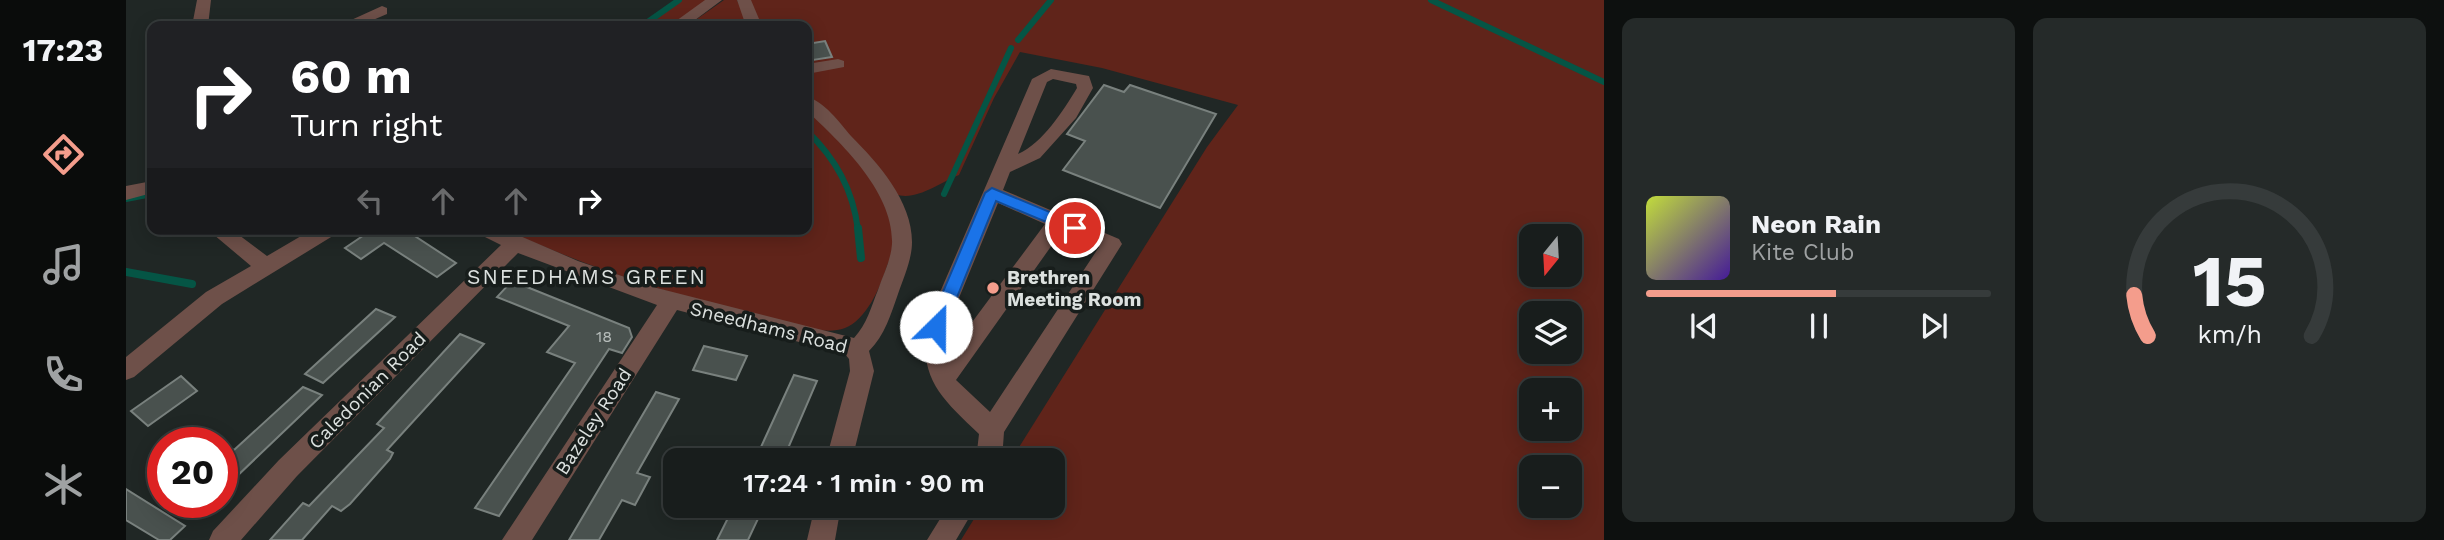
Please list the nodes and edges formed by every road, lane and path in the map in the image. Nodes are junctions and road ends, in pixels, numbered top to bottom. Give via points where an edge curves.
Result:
1 (205, 0) edge
2 (715, 0) edge
3 (744, 0) edge
4 (382, 11) dead end
5 (201, 21) edge
6 (358, 21) edge
7 (684, 21) edge
8 (752, 21) edge
9 (838, 64) dead end
10 (812, 68) edge
11 (812, 108) edge
12 (1003, 168) junction
13 (147, 188) edge
14 (126, 193) edge
15 (992, 193) junction
16 (1058, 221) junction
17 (225, 235) edge
18 (319, 235) edge
19 (498, 235) edge
20 (515, 244) junction
21 (266, 267) junction
22 (670, 303) junction
23 (856, 349) junction
24 (126, 370) edge
25 (943, 380) junction
26 (992, 430) junction
27 (842, 448) edge
28 (990, 448) edge
29 (826, 518) edge
30 (955, 518) edge
31 (223, 540) edge
32 (516, 540) edge
33 (821, 540) edge
34 (941, 540) edge

1 - 5 street
2 - 7 street
3 - 8 street
4 - 6 street
9 - 10 street
11 - 23 street via 880,183 898,216 902,241 893,276 871,335
12 - 12 street via 1034,153 1070,114 1085,88 1083,80 1051,74 1040,79
12 - 15 street
13 - 14 street
15 - 16 street
15 - 25 street via 936,327 934,346
16 - 25 street
16 - 26 street via 1112,244
17 - 21 street
18 - 21 street
19 - 20 street, Sneedhams Road
20 - 22 street, Sneedhams Road
20 - 31 street, Caledonian Road via 288,468
21 - 24 street via 214,298
22 - 23 street, Sneedhams Road
22 - 32 street, Bazeley Road
23 - 27 street via 863,359 862,371
25 - 26 street via 950,393
26 - 28 street
29 - 33 street
30 - 34 street

